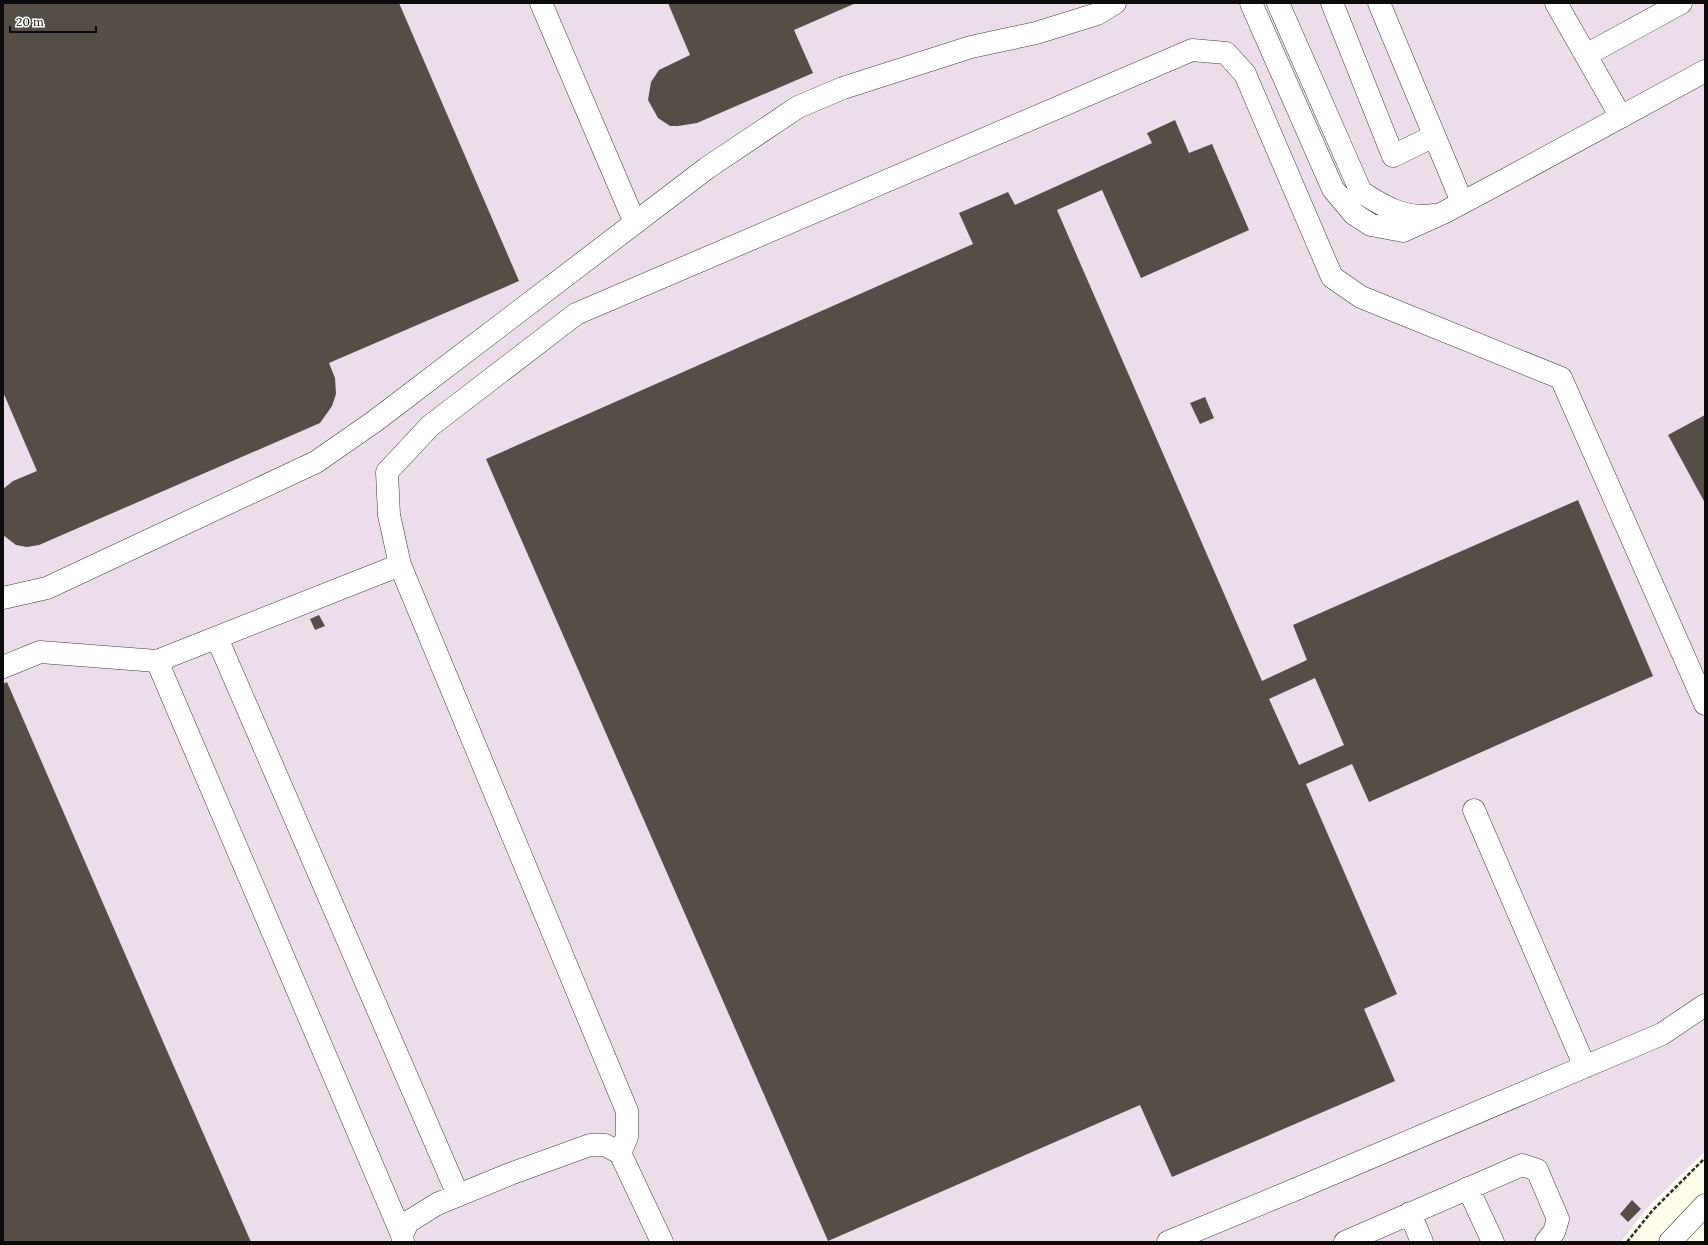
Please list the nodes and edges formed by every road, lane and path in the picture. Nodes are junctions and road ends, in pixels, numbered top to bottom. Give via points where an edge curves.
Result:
1 (541, 3) edge
2 (1115, 3) edge
3 (1251, 3) edge
4 (1278, 3) edge
5 (1332, 3) edge
6 (1379, 3) edge
7 (1556, 3) edge
8 (1682, 3) edge
9 (1586, 56) junction
10 (1705, 71) edge
11 (1621, 117) junction
12 (1434, 136) junction
13 (1462, 202) junction
14 (1443, 213) junction
15 (635, 223) junction
16 (400, 565) junction
17 (3, 598) edge
18 (217, 638) junction
19 (157, 661) junction
20 (3, 668) edge
21 (1705, 704) edge
22 (1474, 810) dead end
23 (1705, 1005) edge
24 (1585, 1067) junction
25 (620, 1153) junction
26 (1705, 1158) edge
27 (1468, 1188) junction
28 (458, 1195) junction
29 (1705, 1205) edge
30 (1410, 1213) junction
31 (402, 1238) edge
32 (1349, 1241) edge
33 (662, 1242) edge
34 (1168, 1242) edge
35 (1422, 1242) edge
36 (1493, 1242) edge
37 (1546, 1242) edge
38 (1627, 1242) edge
39 (1670, 1242) edge

1 - 15 street
2 - 15 street via 1097,14 1036,33 971,47 843,88 798,107 707,168
3 - 14 street via 1333,189 1354,214 1371,225 1403,231
4 - 14 street via 1361,192 1389,210 1421,217
5 - 12 street via 1393,156
6 - 12 street
7 - 9 street
8 - 9 street
9 - 11 street
10 - 11 street
11 - 13 street
12 - 13 street
13 - 14 street
15 - 17 street via 375,422 316,462 46,588
16 - 18 street
16 - 21 street via 389,514 387,472 430,426 576,314 1192,50 1226,53 1245,74 1332,277 1361,297 1561,378
16 - 25 street via 627,1111 627,1137
18 - 19 street
18 - 28 street
19 - 20 street via 40,652
19 - 31 street
22 - 24 street
23 - 24 street via 1662,1034
24 - 34 street
25 - 28 street via 605,1145 590,1145
25 - 33 street
26 - 38 path via 1652,1210
27 - 30 street
27 - 36 street
27 - 37 street via 1522,1165 1537,1170 1558,1219 1554,1232
28 - 31 street via 436,1204 408,1222
29 - 39 street
30 - 32 street
30 - 35 street

